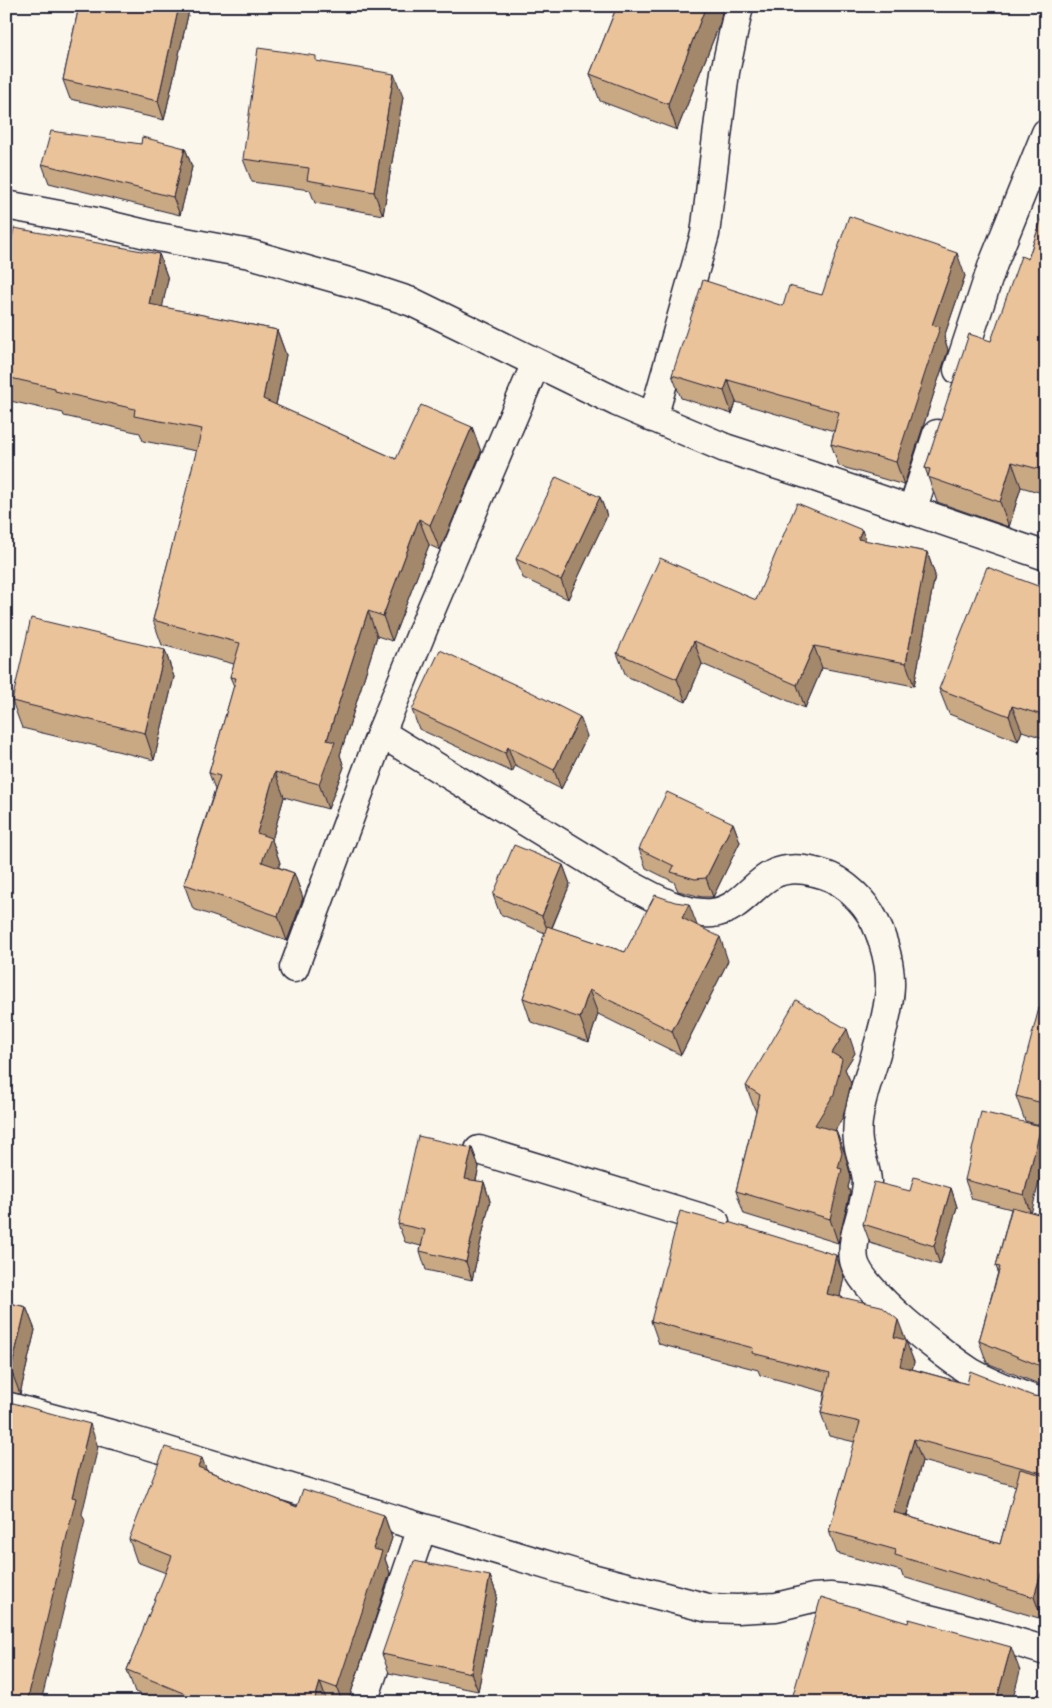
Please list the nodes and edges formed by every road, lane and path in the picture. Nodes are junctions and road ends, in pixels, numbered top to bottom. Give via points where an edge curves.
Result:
1 (739, 6) edge
2 (1046, 133) edge
3 (6, 205) edge
4 (536, 364) junction
5 (654, 418) junction
6 (912, 511) junction
7 (1046, 556) edge
8 (381, 733) junction
9 (294, 968) dead end
10 (479, 1150) dead end
11 (742, 1230) edge
12 (827, 1256) edge
13 (855, 1264) junction
14 (1046, 1404) edge
15 (6, 1406) edge
16 (422, 1528) junction
17 (1046, 1650) edge
18 (363, 1702) edge

1 - 5 street via 725,72 705,234
2 - 6 street via 993,264
3 - 4 street via 250,254 363,286 412,302
4 - 5 street
4 - 8 street
5 - 6 street via 725,448
6 - 7 street
8 - 9 street
8 - 13 street via 621,880 685,910 702,913 727,909 778,871 796,869 815,871 836,880 866,906 883,942 890,984 882,1032 859,1112 858,1144 867,1182 853,1250
10 - 11 street
12 - 13 street
13 - 14 street via 865,1282 896,1313 972,1373
15 - 16 street via 118,1436
16 - 17 street via 580,1575 708,1608 776,1607 813,1598 848,1598
16 - 18 street

